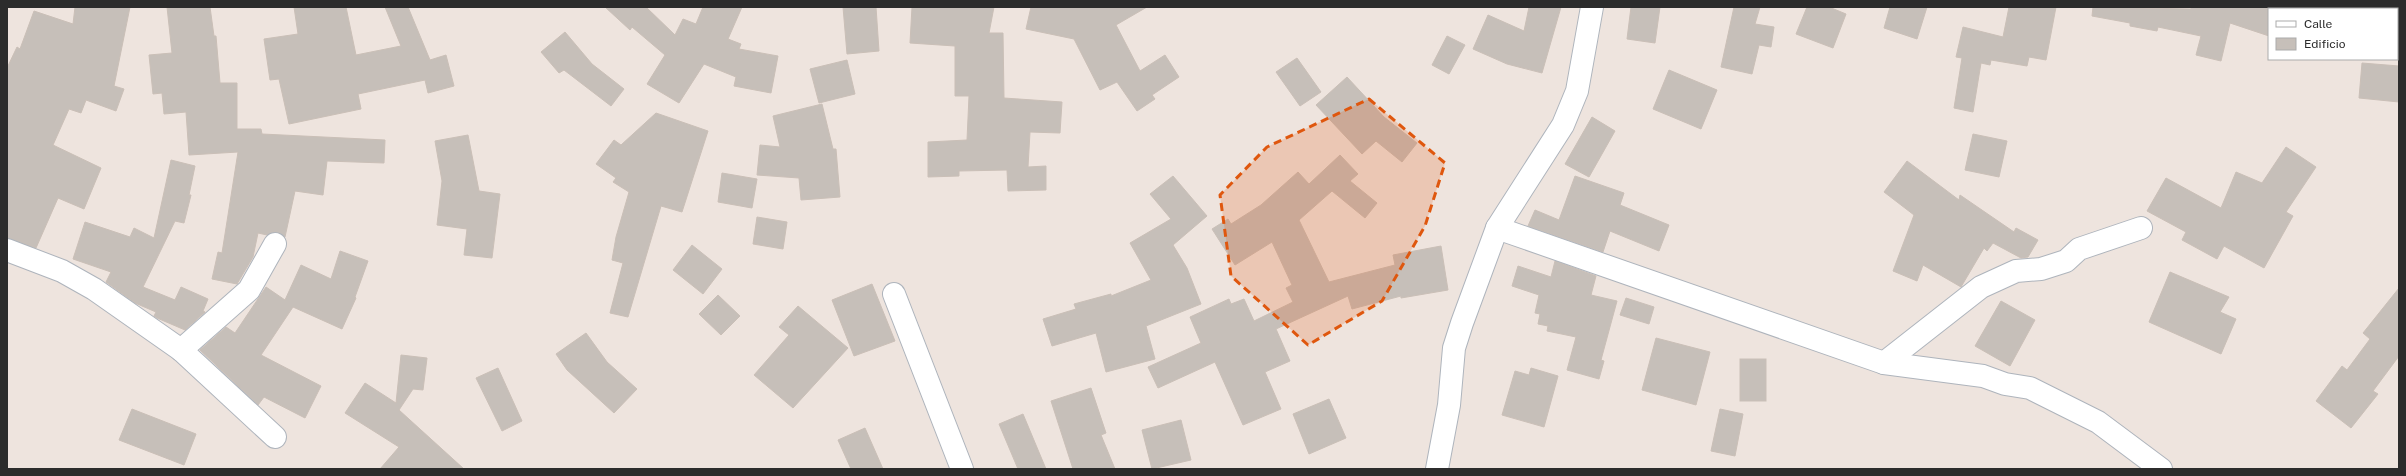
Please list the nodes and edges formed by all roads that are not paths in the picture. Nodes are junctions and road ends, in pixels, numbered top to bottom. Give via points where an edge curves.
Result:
1 (1592, 7) edge
2 (1497, 228) junction
3 (2141, 228) dead end
4 (275, 244) dead end
5 (7, 250) edge
6 (894, 294) dead end
7 (180, 350) junction
8 (1884, 363) junction
9 (274, 437) dead end
10 (962, 469) edge
11 (1437, 469) edge
12 (2161, 469) edge

1 - 2 street via 1577,92 1563,125
2 - 8 street
2 - 11 street via 1454,348 1449,405
3 - 8 street via 2079,249 2066,261 2041,269 2016,272 1981,287
4 - 7 street via 249,290
5 - 7 street via 62,271 94,289
6 - 10 street
7 - 9 street
8 - 12 street via 1983,376 2005,384 2030,388 2098,422

